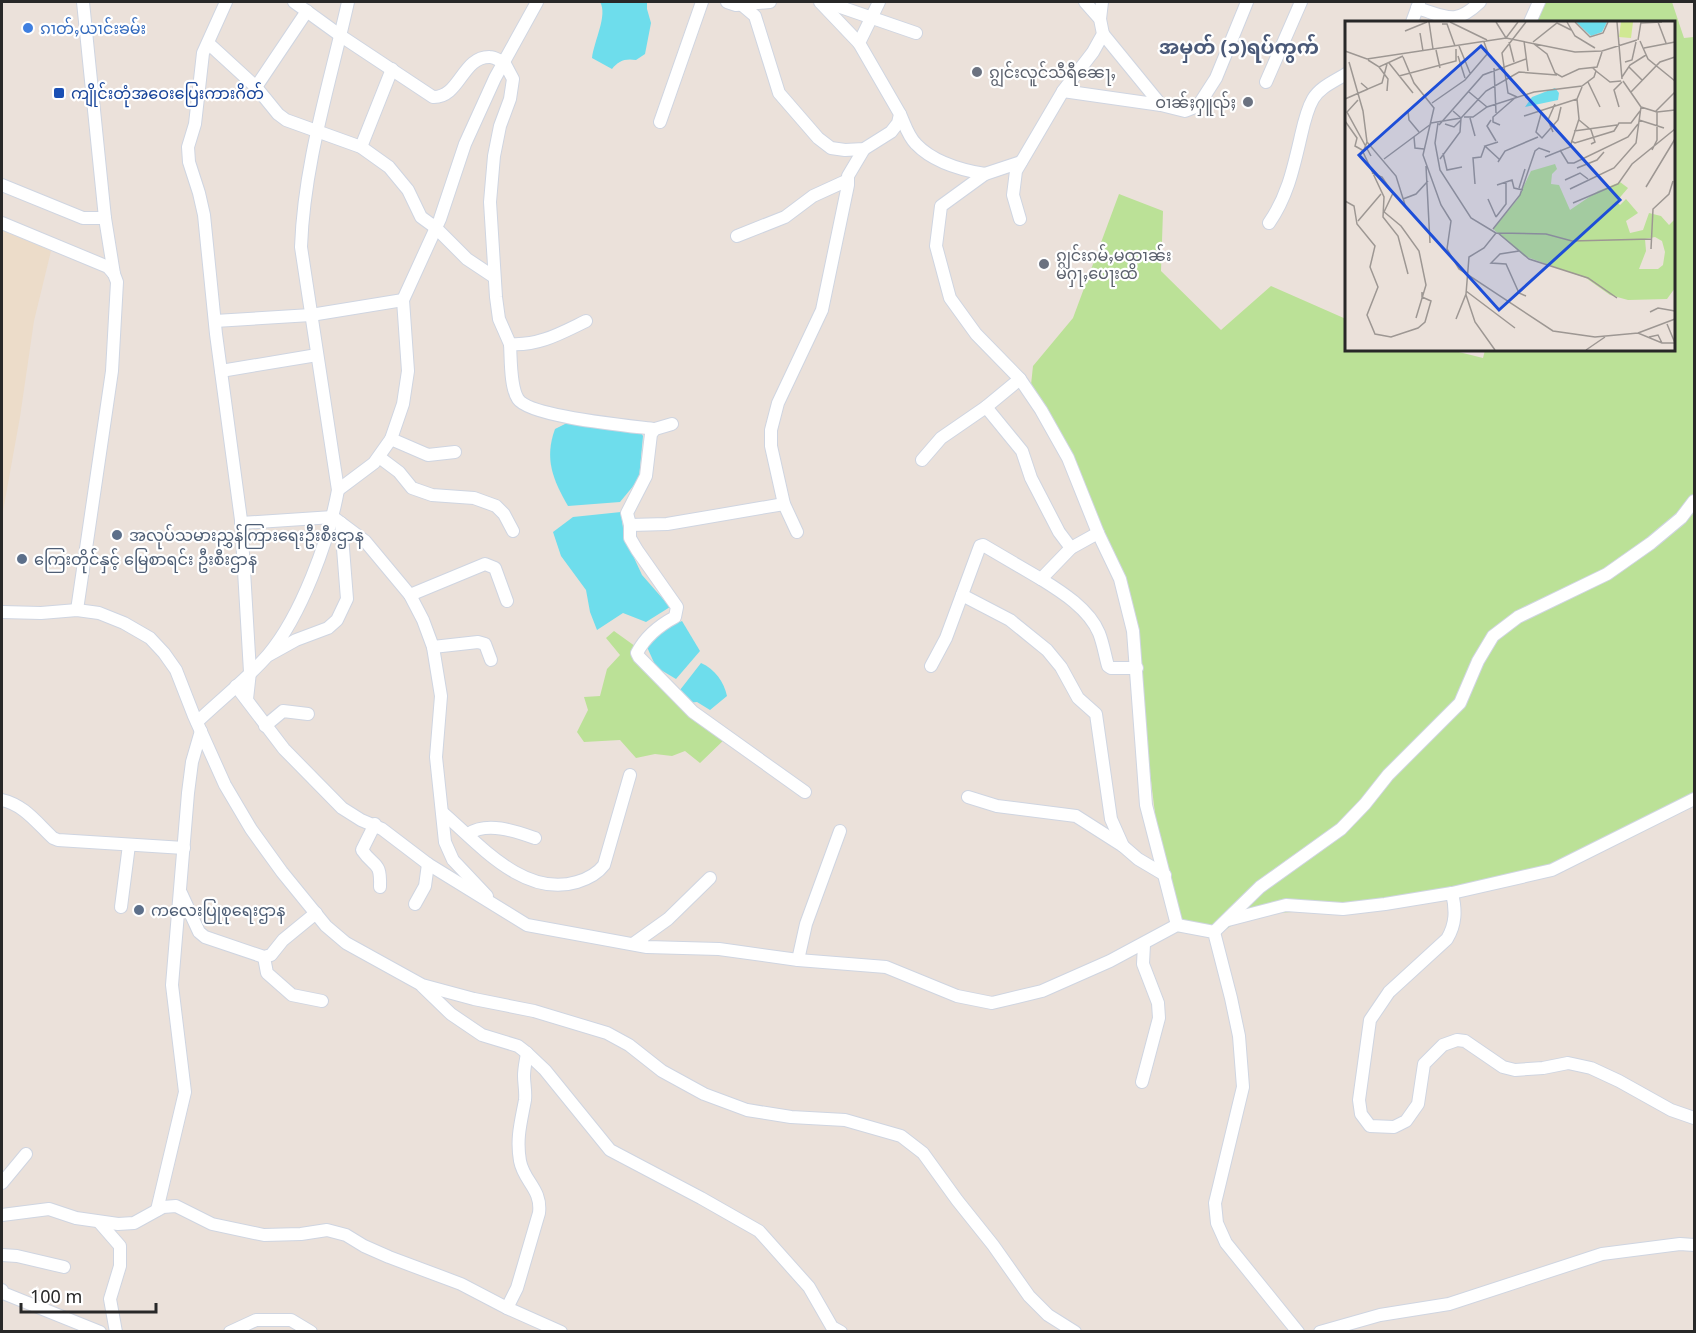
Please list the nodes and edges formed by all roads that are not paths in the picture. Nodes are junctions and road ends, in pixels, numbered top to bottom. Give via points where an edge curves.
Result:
1 (83, 2) edge
2 (226, 2) edge
3 (294, 2) edge
4 (348, 2) edge
5 (537, 2) edge
6 (702, 2) edge
7 (727, 2) edge
8 (770, 2) edge
9 (820, 2) edge
10 (826, 2) edge
11 (879, 2) edge
12 (1085, 2) edge
13 (1102, 2) edge
14 (1247, 2) edge
15 (1301, 2) edge
16 (1480, 2) edge
17 (1539, 2) edge
18 (741, 5) junction
19 (1418, 5) edge
20 (308, 10) junction
21 (871, 18) junction
22 (1100, 19) junction
23 (1412, 21) edge
24 (1530, 21) edge
25 (916, 33) dead end
26 (1103, 34) junction
27 (341, 36) junction
28 (208, 43) junction
29 (859, 43) junction
30 (504, 62) junction
31 (392, 69) junction
32 (1345, 75) edge
33 (1266, 82) dead end
34 (256, 87) junction
35 (1063, 91) junction
36 (1161, 105) junction
37 (900, 114) junction
38 (660, 122) dead end
39 (317, 131) junction
40 (361, 147) junction
41 (864, 148) junction
42 (1020, 162) junction
43 (985, 174) junction
44 (848, 180) junction
45 (2, 185) edge
46 (105, 218) junction
47 (1020, 219) dead end
48 (2, 223) edge
49 (1269, 223) dead end
50 (436, 228) junction
51 (736, 236) dead end
52 (114, 274) junction
53 (494, 277) junction
54 (403, 300) junction
55 (311, 315) junction
56 (214, 321) junction
57 (586, 321) dead end
58 (510, 345) junction
59 (316, 355) junction
60 (221, 371) junction
61 (1020, 379) junction
62 (986, 407) junction
63 (672, 424) dead end
64 (655, 429) junction
65 (391, 439) junction
66 (455, 452) dead end
67 (378, 457) junction
68 (922, 460) dead end
69 (338, 490) junction
70 (1695, 501) edge
71 (784, 504) junction
72 (337, 520) junction
73 (241, 523) junction
74 (630, 525) junction
75 (513, 531) dead end
76 (797, 532) dead end
77 (1098, 533) junction
78 (1071, 548) junction
79 (1041, 579) junction
80 (410, 595) junction
81 (962, 595) junction
82 (507, 601) dead end
83 (77, 610) junction
84 (2, 612) edge
85 (433, 647) junction
86 (268, 655) junction
87 (491, 660) dead end
88 (931, 666) dead end
89 (1137, 668) junction
90 (250, 672) junction
91 (236, 686) junction
92 (247, 699) junction
93 (308, 714) dead end
94 (199, 726) junction
95 (266, 726) junction
96 (630, 775) dead end
97 (805, 792) dead end
98 (968, 797) dead end
99 (2, 800) edge
100 (1695, 800) edge
101 (443, 813) junction
102 (375, 824) junction
103 (840, 831) dead end
104 (468, 834) junction
105 (535, 838) dead end
106 (129, 845) junction
107 (1123, 846) junction
108 (184, 848) junction
109 (428, 864) junction
110 (1165, 875) junction
111 (710, 878) dead end
112 (380, 887) dead end
113 (180, 890) junction
114 (1452, 893) junction
115 (415, 904) dead end
116 (121, 907) dead end
117 (499, 908) junction
118 (316, 913) junction
119 (1227, 920) junction
120 (1177, 925) junction
121 (1214, 932) junction
122 (633, 944) junction
123 (1144, 944) junction
124 (264, 957) junction
125 (798, 960) junction
126 (422, 985) junction
127 (322, 1001) dead end
128 (527, 1053) junction
129 (1142, 1082) dead end
130 (1695, 1118) edge
131 (26, 1154) dead end
132 (2, 1183) edge
133 (157, 1210) junction
134 (2, 1215) edge
135 (100, 1223) junction
136 (1695, 1245) edge
137 (2, 1255) edge
138 (64, 1267) dead end
139 (2, 1290) edge
140 (507, 1308) junction
141 (100, 1332) edge
142 (116, 1332) edge
143 (230, 1332) edge
144 (311, 1332) edge
145 (561, 1332) edge
146 (841, 1332) edge
147 (1075, 1332) edge
148 (1298, 1332) edge
149 (1320, 1332) edge

1 - 46 street
2 - 28 street
3 - 20 street
4 - 27 street
5 - 30 street
6 - 38 street
7 - 18 street
8 - 18 street
9 - 29 street
10 - 21 street
11 - 21 street
12 - 22 street
13 - 22 street
14 - 36 street via 1216,78 1198,106 1185,111
15 - 33 street
16 - 19 street via 1459,18
17 - 24 street
18 - 41 street via 755,16 779,93 789,107 831,148
19 - 23 street
20 - 27 street
20 - 34 street
21 - 25 street
21 - 29 street
22 - 26 street
26 - 35 street
26 - 36 street
27 - 31 street
27 - 39 street
28 - 34 street
28 - 56 street via 203,53 195,124 188,147 204,215
29 - 37 street
30 - 31 street via 490,57 477,60 450,93 442,97 433,97
30 - 50 street via 465,144
30 - 53 street via 513,79 494,156 490,202
31 - 40 street
32 - 49 street via 1313,98 1291,179 1281,206
34 - 39 street via 286,120
35 - 36 street
35 - 42 street
37 - 41 street via 891,132
37 - 43 street via 916,144 933,157 963,170
39 - 40 street
39 - 55 street via 302,215 301,247
40 - 50 street via 389,167 408,190 421,217
41 - 44 street
42 - 43 street
42 - 47 street via 1013,195
43 - 61 street via 941,206 936,246 950,298 976,334
44 - 51 street via 813,196 785,217
44 - 71 street via 822,310 778,403 771,430
45 - 46 street via 83,218
46 - 52 street
48 - 52 street via 108,267
50 - 53 street via 467,259
50 - 54 street
52 - 83 street via 117,282 112,371
53 - 58 street via 499,319
54 - 55 street
54 - 65 street via 408,371 403,404
55 - 56 street
55 - 59 street
56 - 60 street
57 - 58 street via 528,345
58 - 64 street via 514,390 518,401 530,408 558,416
59 - 60 street
59 - 69 street
60 - 73 street
61 - 62 street
61 - 77 street via 1068,458
62 - 68 street via 940,438
62 - 78 street via 1022,451 1030,478
63 - 64 street
64 - 74 street via 646,476 627,513
65 - 66 street via 428,455
65 - 67 street
67 - 69 street
67 - 75 street via 399,472 412,488 432,495 474,498 496,506
69 - 72 street
70 - 119 street via 1651,543 1606,574 1518,617 1494,636 1460,703 1341,829 1260,887
71 - 74 street via 667,524
71 - 76 street
72 - 73 street
72 - 80 street via 365,541
72 - 86 street via 301,600
72 - 86 street via 347,599 337,620 328,628
73 - 90 street
74 - 97 street via 630,538 677,607 675,617 655,630 638,649 639,657 693,712
77 - 78 street
77 - 89 street via 1120,579 1133,631
78 - 79 street
79 - 81 street via 983,545 977,548
79 - 89 street via 1092,620 1108,666
80 - 82 street via 485,564 495,568
80 - 85 street
81 - 88 street
81 - 107 street via 1010,620 1047,650 1078,698 1096,714 1111,819
83 - 84 street
83 - 94 street via 99,613 150,638 176,670
85 - 87 street via 478,642 485,644
85 - 101 street via 441,696 436,757
86 - 90 street
89 - 110 street via 1146,805
90 - 91 street
90 - 92 street
91 - 92 street
91 - 94 street
92 - 95 street
93 - 95 street via 283,711
94 - 108 street
94 - 118 street via 225,785 251,829
95 - 102 street via 342,808
96 - 104 street via 604,865 583,880 548,886 533,880 494,857
98 - 107 street via 997,806 1076,816
99 - 106 street via 15,803 58,840
100 - 114 street via 1552,870
101 - 104 street
101 - 117 street via 448,852
102 - 109 street
102 - 112 street via 362,850 381,873
103 - 125 street via 806,924
104 - 105 street via 484,827
106 - 108 street
106 - 116 street
107 - 110 street
108 - 113 street
109 - 115 street via 425,886
109 - 117 street
110 - 120 street
111 - 122 street via 668,919
113 - 124 street via 205,937
113 - 133 street via 172,986 185,1092
114 - 119 street via 1343,909 1286,905
114 - 130 street via 1453,930 1389,992 1370,1020 1359,1100 1361,1114 1370,1126 1394,1127 1406,1121 1418,1104 1424,1064 1443,1045 1457,1040 1515,1070 1568,1063 1591,1068 1671,1110
117 - 122 street via 526,925
118 - 124 street
118 - 126 street via 346,943
119 - 121 street
120 - 121 street
120 - 123 street
121 - 148 street via 1232,998 1243,1087 1215,1203 1217,1223 1231,1250
122 - 125 street via 719,949
123 - 125 street via 1042,991 992,1003 957,996 886,968
123 - 129 street via 1143,964 1158,1003 1159,1018
124 - 127 street via 267,973 292,995
126 - 128 street via 452,1014 482,1035 518,1046
126 - 147 street via 571,1020 607,1033 662,1071 747,1110 845,1120 901,1136 923,1153 1029,1296 1048,1315
128 - 140 street via 518,1151 540,1203 517,1288
128 - 146 street via 610,1150 759,1231 809,1287 832,1327
131 - 132 street
133 - 135 street via 134,1223
133 - 140 street via 176,1206 212,1224 264,1235 327,1230 346,1235
134 - 135 street via 49,1209
135 - 142 street via 120,1246 120,1266 110,1299
136 - 149 street via 1602,1254 1449,1304 1380,1315
137 - 138 street
139 - 141 street
140 - 145 street
143 - 144 street via 256,1320 291,1320

